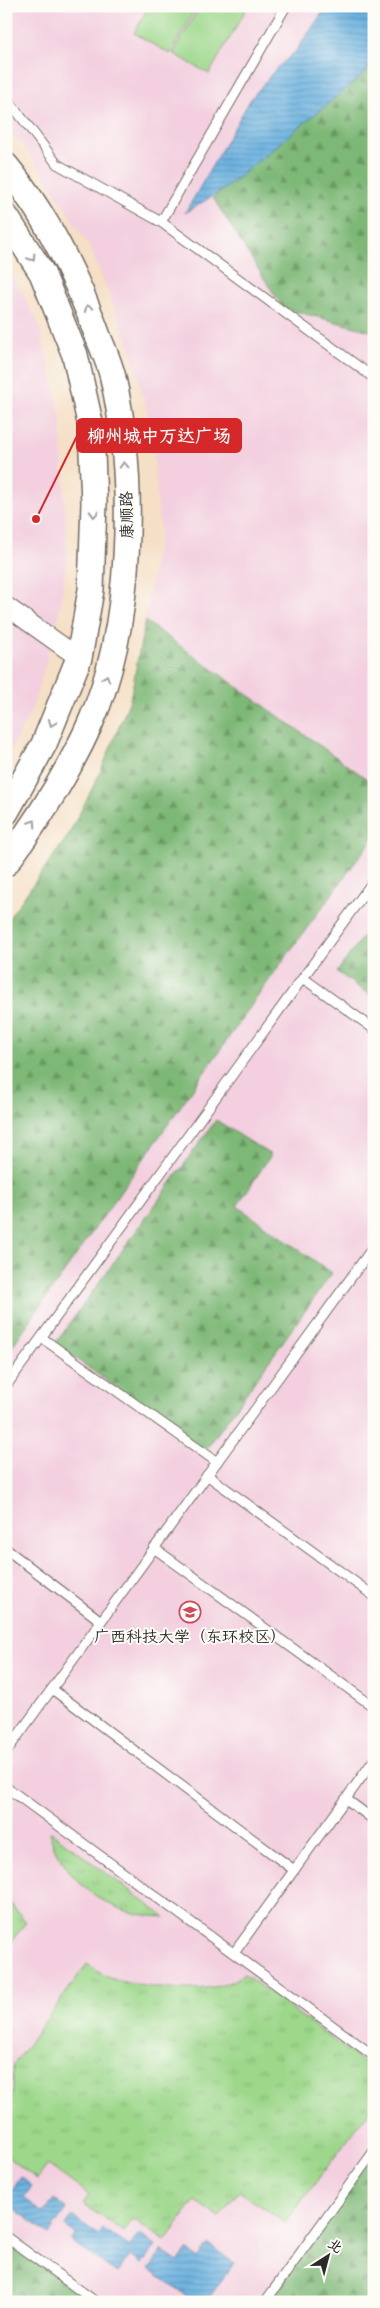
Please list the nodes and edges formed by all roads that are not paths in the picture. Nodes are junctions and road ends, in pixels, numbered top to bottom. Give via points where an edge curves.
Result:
1 (286, 6) edge
2 (6, 97) edge
3 (6, 166) edge
4 (6, 217) edge
5 (161, 222) junction
6 (374, 378) edge
7 (6, 606) edge
8 (79, 658) junction
9 (6, 812) edge
10 (6, 863) edge
11 (374, 880) edge
12 (303, 978) junction
13 (374, 1029) edge
14 (374, 1246) edge
15 (42, 1338) junction
16 (6, 1386) edge
17 (217, 1462) junction
18 (207, 1475) junction
19 (154, 1548) junction
20 (6, 1549) edge
21 (374, 1596) edge
22 (101, 1621) junction
23 (52, 1689) junction
24 (374, 1707) edge
25 (6, 1752) edge
26 (374, 1760) edge
27 (6, 1788) edge
28 (346, 1799) junction
29 (374, 1820) edge
30 (294, 1870) junction
31 (234, 1953) junction
32 (374, 2056) edge
33 (374, 2151) edge
34 (6, 2237) edge
35 (96, 2302) edge
36 (265, 2302) edge

1 - 5 lane
2 - 5 lane via 57,164
10 -> 3 main road, 康顺路 via 66,770 91,723 109,670 124,600 127,535 123,435 113,376 88,308 59,245 25,189
4 -> 8 main road, 康顺路 via 42,273 75,355 91,427 94,503 92,590
5 - 6 lane
7 - 8 street
8 -> 9 main road, 康顺路 via 44,744
11 - 12 lane
12 - 13 lane
12 - 15 lane
14 - 17 lane
15 - 16 lane
15 - 17 lane
17 - 18 lane
18 - 19 lane
18 - 21 lane
19 - 22 lane
19 - 24 lane
20 - 22 lane
22 - 23 lane
23 - 25 lane
23 - 30 lane
26 - 28 lane
27 - 31 lane
28 - 29 lane
28 - 30 lane
30 - 31 lane
31 - 32 lane
33 - 36 lane
34 - 35 lane

